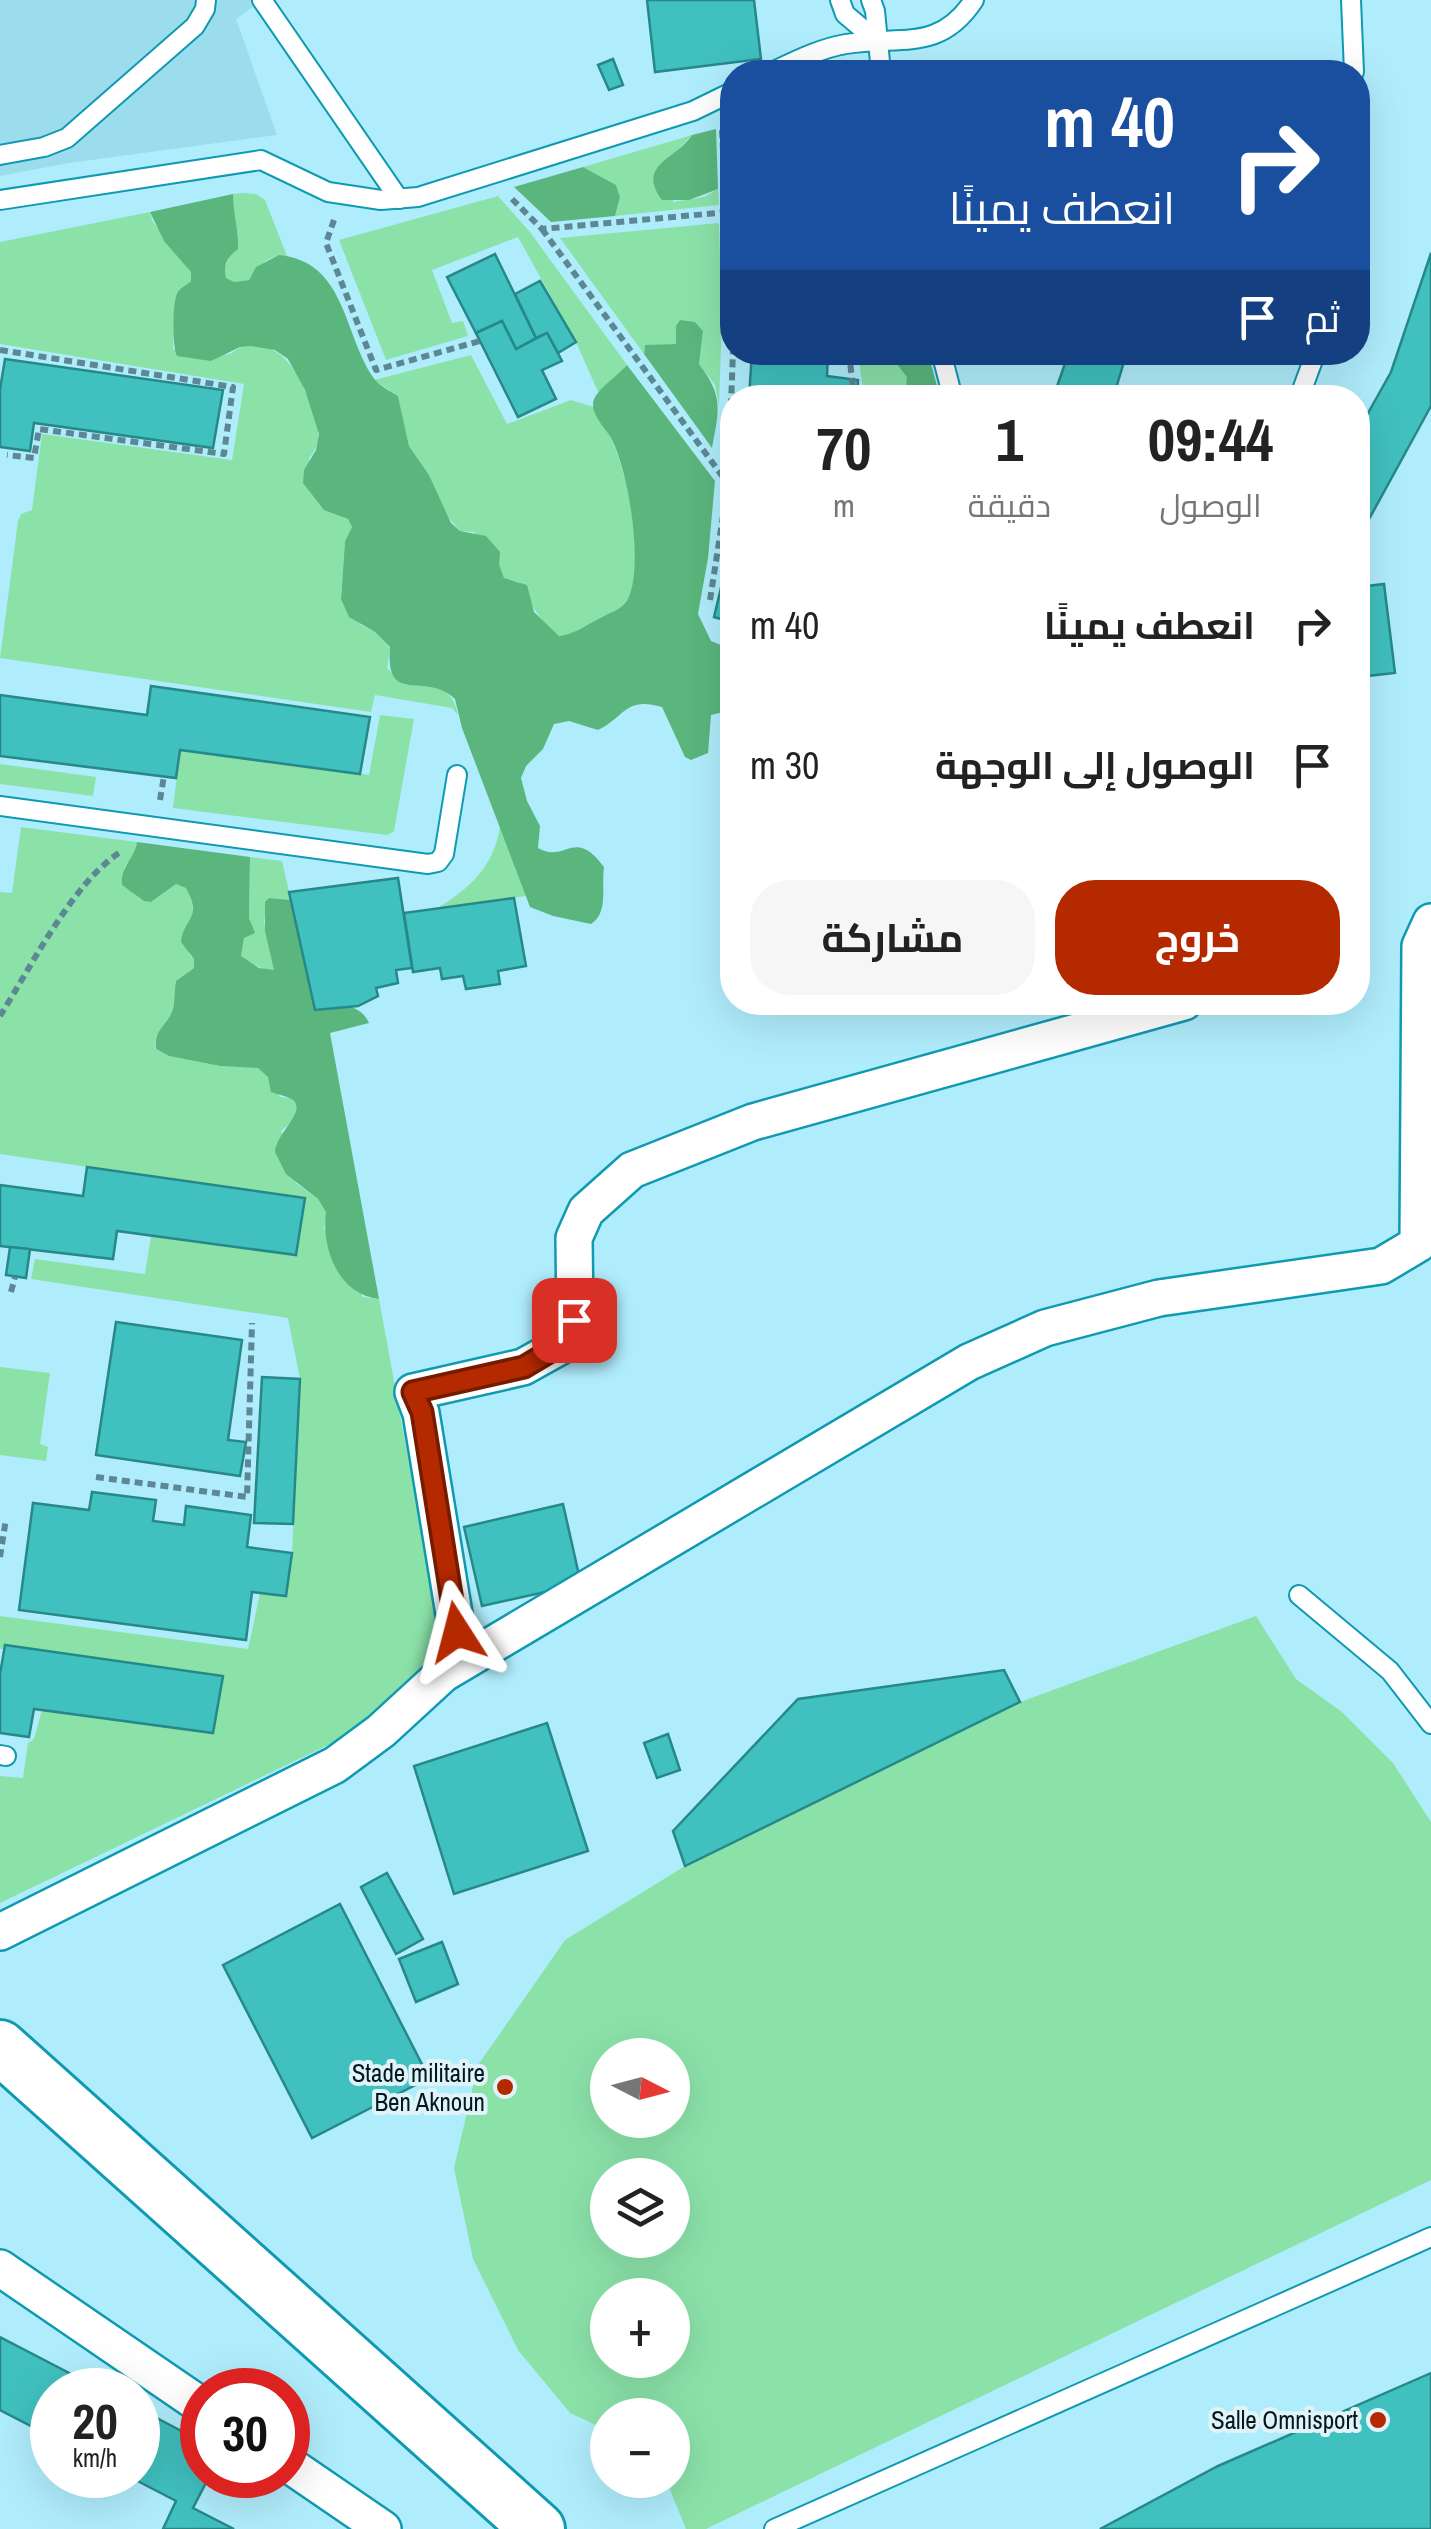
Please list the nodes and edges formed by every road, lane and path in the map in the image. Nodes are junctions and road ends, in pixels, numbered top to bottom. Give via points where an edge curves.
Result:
1 (206, 0) edge
2 (262, 0) edge
3 (840, 0) edge
4 (872, 0) edge
5 (974, 0) edge
6 (1351, 0) edge
7 (884, 41) junction
8 (802, 60) edge
9 (882, 60) edge
10 (918, 60) edge
11 (1354, 60) edge
12 (720, 98) edge
13 (0, 154) edge
14 (485, 178) junction
15 (346, 195) junction
16 (399, 199) junction
17 (0, 200) edge
18 (720, 213) edge
19 (542, 229) junction
20 (480, 341) dead end
21 (0, 350) edge
22 (7, 455) dead end
23 (720, 473) edge
24 (720, 536) edge
25 (710, 600) dead end
26 (457, 775) dead end
27 (0, 806) edge
28 (156, 827) junction
29 (1431, 922) edge
30 (1137, 1015) edge
31 (0, 1016) edge
32 (15, 1276) dead end
33 (12, 1292) dead end
34 (252, 1323) dead end
35 (96, 1476) dead end
36 (6, 1518) dead end
37 (0, 1557) edge
38 (1298, 1594) dead end
39 (443, 1674) junction
40 (1431, 1724) edge
41 (0, 1932) edge
42 (0, 2047) edge
43 (0, 2082) edge
44 (1431, 2237) edge
45 (0, 2268) edge
46 (180, 2391) edge
47 (310, 2479) edge
48 (383, 2529) edge
49 (496, 2529) edge
50 (538, 2529) edge
51 (774, 2529) edge

1 - 13 lane via 195,26 66,138
2 - 16 lane
3 - 7 lane via 852,21
4 - 7 lane
5 - 7 lane via 945,31
6 - 11 lane
7 - 8 lane via 836,46
7 - 9 lane
7 - 10 path
12 - 14 lane
14 - 16 lane
14 - 19 path
15 - 16 lane
15 - 17 lane via 316,188 262,160
15 - 20 path via 326,243 376,370
18 - 19 path
19 - 23 path
21 - 22 path via 233,387 224,454 39,429 34,458
24 - 25 path
26 - 28 lane via 444,854 428,864
27 - 28 lane
28 - 31 path via 104,863 77,894
29 - 39 street via 1420,946 1418,1244 1380,1266 1160,1298 1044,1328 969,1362
30 - 39 street via 752,1122 632,1170 586,1211 574,1238 574,1320 559,1346 524,1367 413,1392 422,1412 457,1632
32 - 33 path
34 - 35 path via 247,1497
36 - 37 path
38 - 40 lane via 1390,1671
39 - 41 street via 335,1765
42 - 50 main road
43 - 49 main road
44 - 51 lane
45 - 46 street
47 - 48 street

